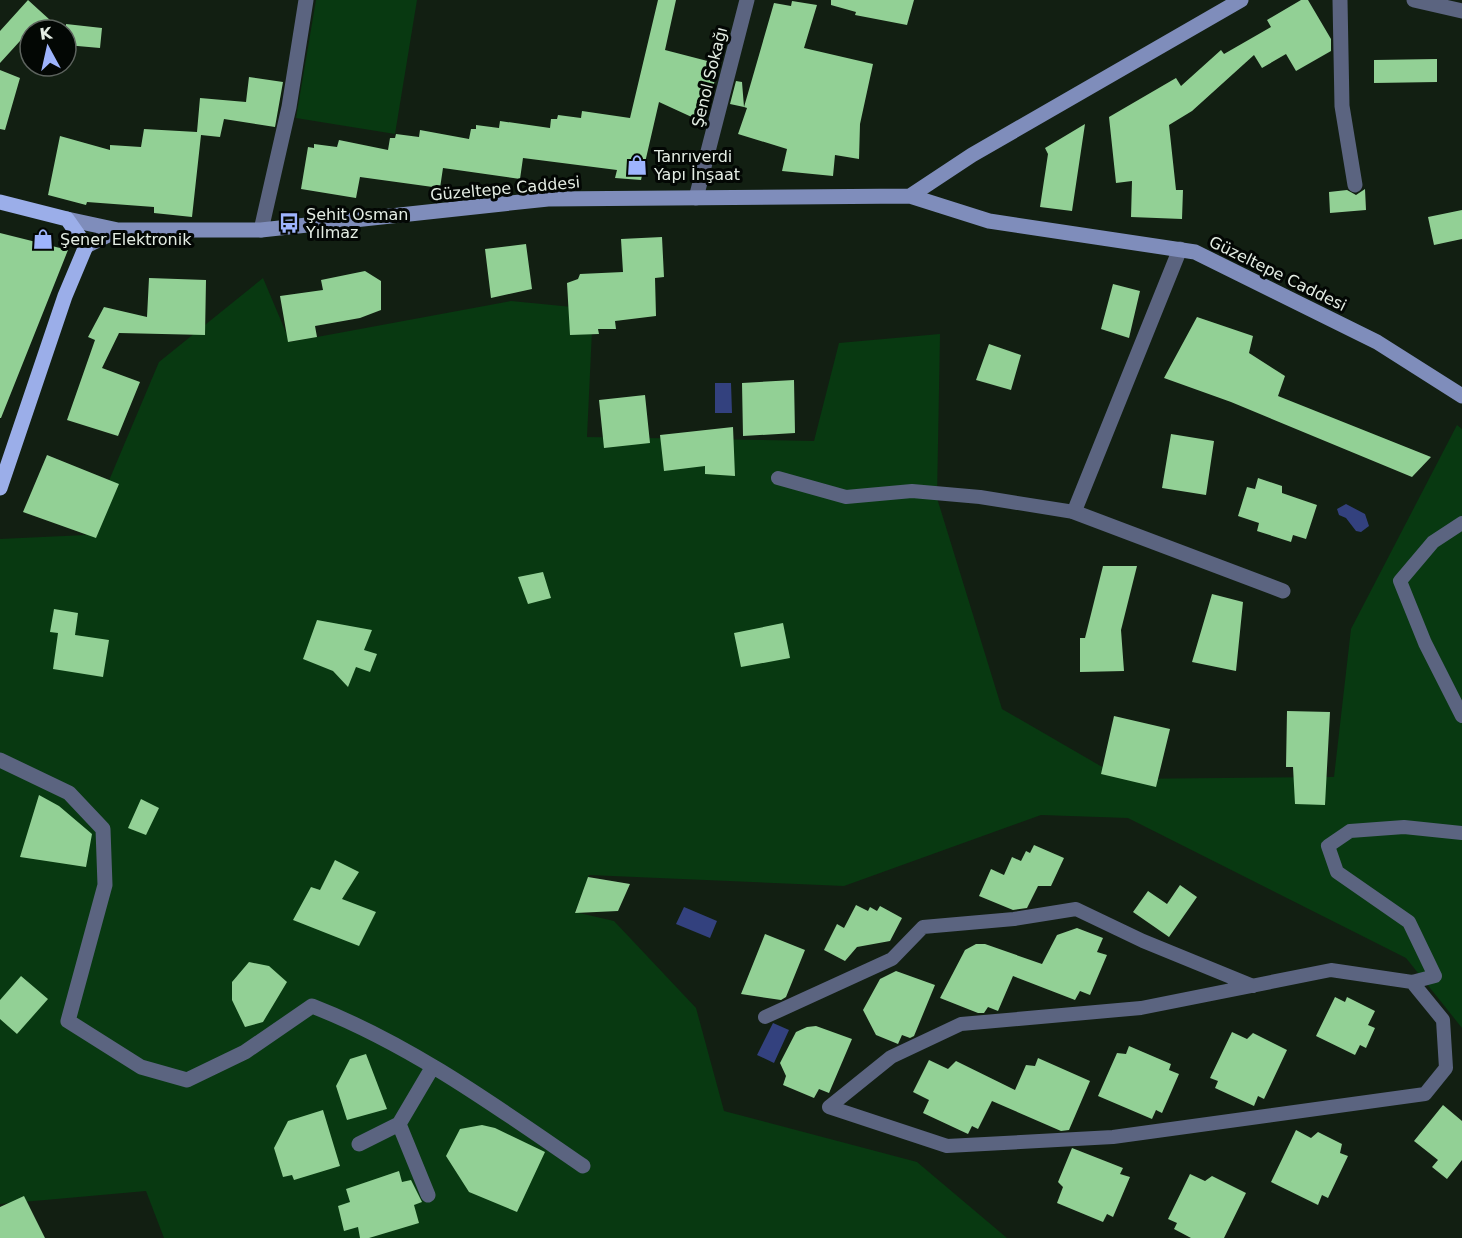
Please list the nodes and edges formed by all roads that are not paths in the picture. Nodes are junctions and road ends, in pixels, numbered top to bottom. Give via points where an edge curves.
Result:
1 (306, 0) edge
2 (747, 0) edge
3 (1241, 0) edge
4 (1340, 0) edge
5 (1424, 1) edge
6 (1462, 16) edge
7 (1355, 185) dead end
8 (910, 196) junction
9 (696, 198) junction
10 (0, 202) edge
11 (67, 219) junction
12 (118, 230) junction
13 (261, 230) junction
14 (86, 246) junction
15 (1180, 249) junction
16 (1462, 396) edge
17 (778, 478) dead end
18 (1, 482) edge
19 (1074, 512) junction
20 (1462, 523) edge
21 (1283, 591) dead end
22 (1462, 716) edge
23 (0, 760) edge
24 (1462, 833) edge
25 (1412, 982) junction
26 (1253, 986) junction
27 (765, 1017) dead end
28 (432, 1068) junction
29 (399, 1124) junction
30 (359, 1144) dead end
31 (583, 1166) dead end
32 (428, 1195) dead end

1 - 13 street
2 - 9 street, Şenol Sokağı
3 - 8 main road via 972,155
4 - 7 street via 1342,106
5 - 6 street
8 - 9 main road, Güzeltepe Caddesi
8 - 15 main road, Güzeltepe Caddesi via 989,221
9 - 13 main road, Güzeltepe Caddesi via 548,199
10 - 11 main road, Güzeltepe Caddesi
11 - 12 main road, Güzeltepe Caddesi
11 - 14 main road
12 - 13 main road, Güzeltepe Caddesi
12 - 14 main road
14 - 18 main road via 64,296
15 - 16 main road, Güzeltepe Caddesi via 1195,252 1377,342
15 - 19 street
17 - 19 lane via 846,496 912,491
19 - 21 street
20 - 22 lane via 1433,542 1400,581 1425,643
23 - 28 street via 69,793 103,830 105,885 68,1021 141,1067 187,1080 245,1052 312,1006 348,1020
24 - 25 lane via 1404,827 1350,831 1328,846 1337,872 1408,922 1435,976
25 - 26 lane via 1331,970
25 - 26 lane via 1443,1020 1446,1068 1425,1094 1113,1137 947,1146 829,1107 891,1057 961,1024 1141,1008
26 - 27 lane via 1076,909 923,927 892,959
28 - 29 street
28 - 31 street via 477,1093
29 - 30 street
29 - 32 street

